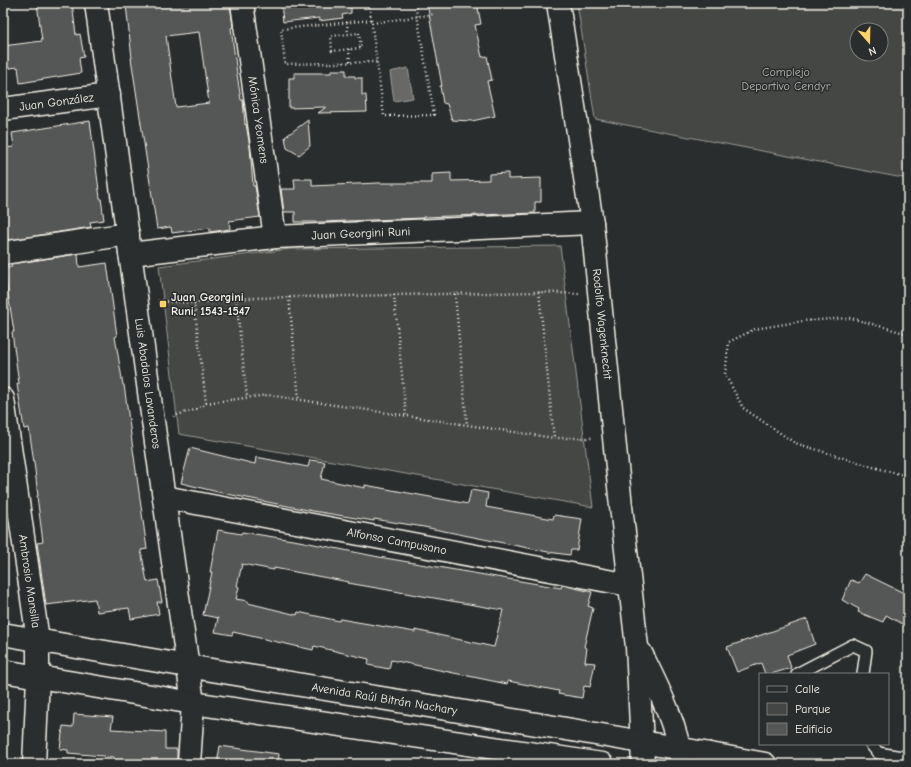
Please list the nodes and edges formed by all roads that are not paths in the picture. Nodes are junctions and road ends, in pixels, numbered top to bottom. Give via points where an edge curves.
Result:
1 (96, 3) edge
2 (242, 3) edge
3 (558, 3) edge
4 (109, 95) junction
5 (3, 108) edge
6 (592, 223) junction
7 (275, 237) junction
8 (129, 244) junction
9 (3, 253) edge
10 (3, 399) edge
11 (164, 497) junction
12 (630, 585) junction
13 (3, 634) edge
14 (38, 640) junction
15 (637, 647) junction
16 (188, 667) junction
17 (3, 671) edge
18 (799, 673) edge
19 (863, 673) edge
20 (38, 678) junction
21 (193, 703) junction
22 (641, 741) junction
23 (872, 745) edge
24 (680, 756) edge
25 (908, 758) edge
26 (34, 764) edge
27 (189, 764) edge
28 (602, 764) edge
29 (643, 764) edge
30 (765, 764) edge

1 - 4 street, Luis Abadalos Lavanderos
2 - 7 street, Mónica Yeomens
3 - 6 street, Rodolfo Wagenknecht
4 - 5 street, Juan González
4 - 8 street, Luis Abadalos Lavanderos
6 - 7 street, Juan Georgini Runi
6 - 12 street, Rodolfo Wagenknecht
7 - 8 street, Juan Georgini Runi
8 - 9 street, Juan Georgini Runi
8 - 11 street, Luis Abadalos Lavanderos
10 - 14 street, Ambrosio Mansilla
11 - 12 street, Alfonso Campusano
11 - 16 street, Luis Abadalos Lavanderos
12 - 15 street, Rodolfo Wagenknecht
13 - 14 street, Avenida Raúl Bitrán Nachary
14 - 16 street, Avenida Raúl Bitrán Nachary
14 - 20 street, Ambrosio Mansilla
15 - 22 street, Rodolfo Wagenknecht
15 - 24 street, Rodolfo Wagenknecht via 662,696
16 - 21 street, Luis Abadalos Lavanderos
16 - 22 street, Avenida Raúl Bitrán Nachary
17 - 20 street
18 - 19 lane via 853,645 866,651
20 - 21 street
20 - 26 street, Ambrosio Mansilla
21 - 27 street, Luis Abadalos Lavanderos
21 - 28 street
22 - 24 street, Avenida Raúl Bitrán Nachary
22 - 29 street, Rodolfo Wagenknecht
23 - 25 lane via 878,753
24 - 30 street, Avenida Raúl Bitrán Nachary

